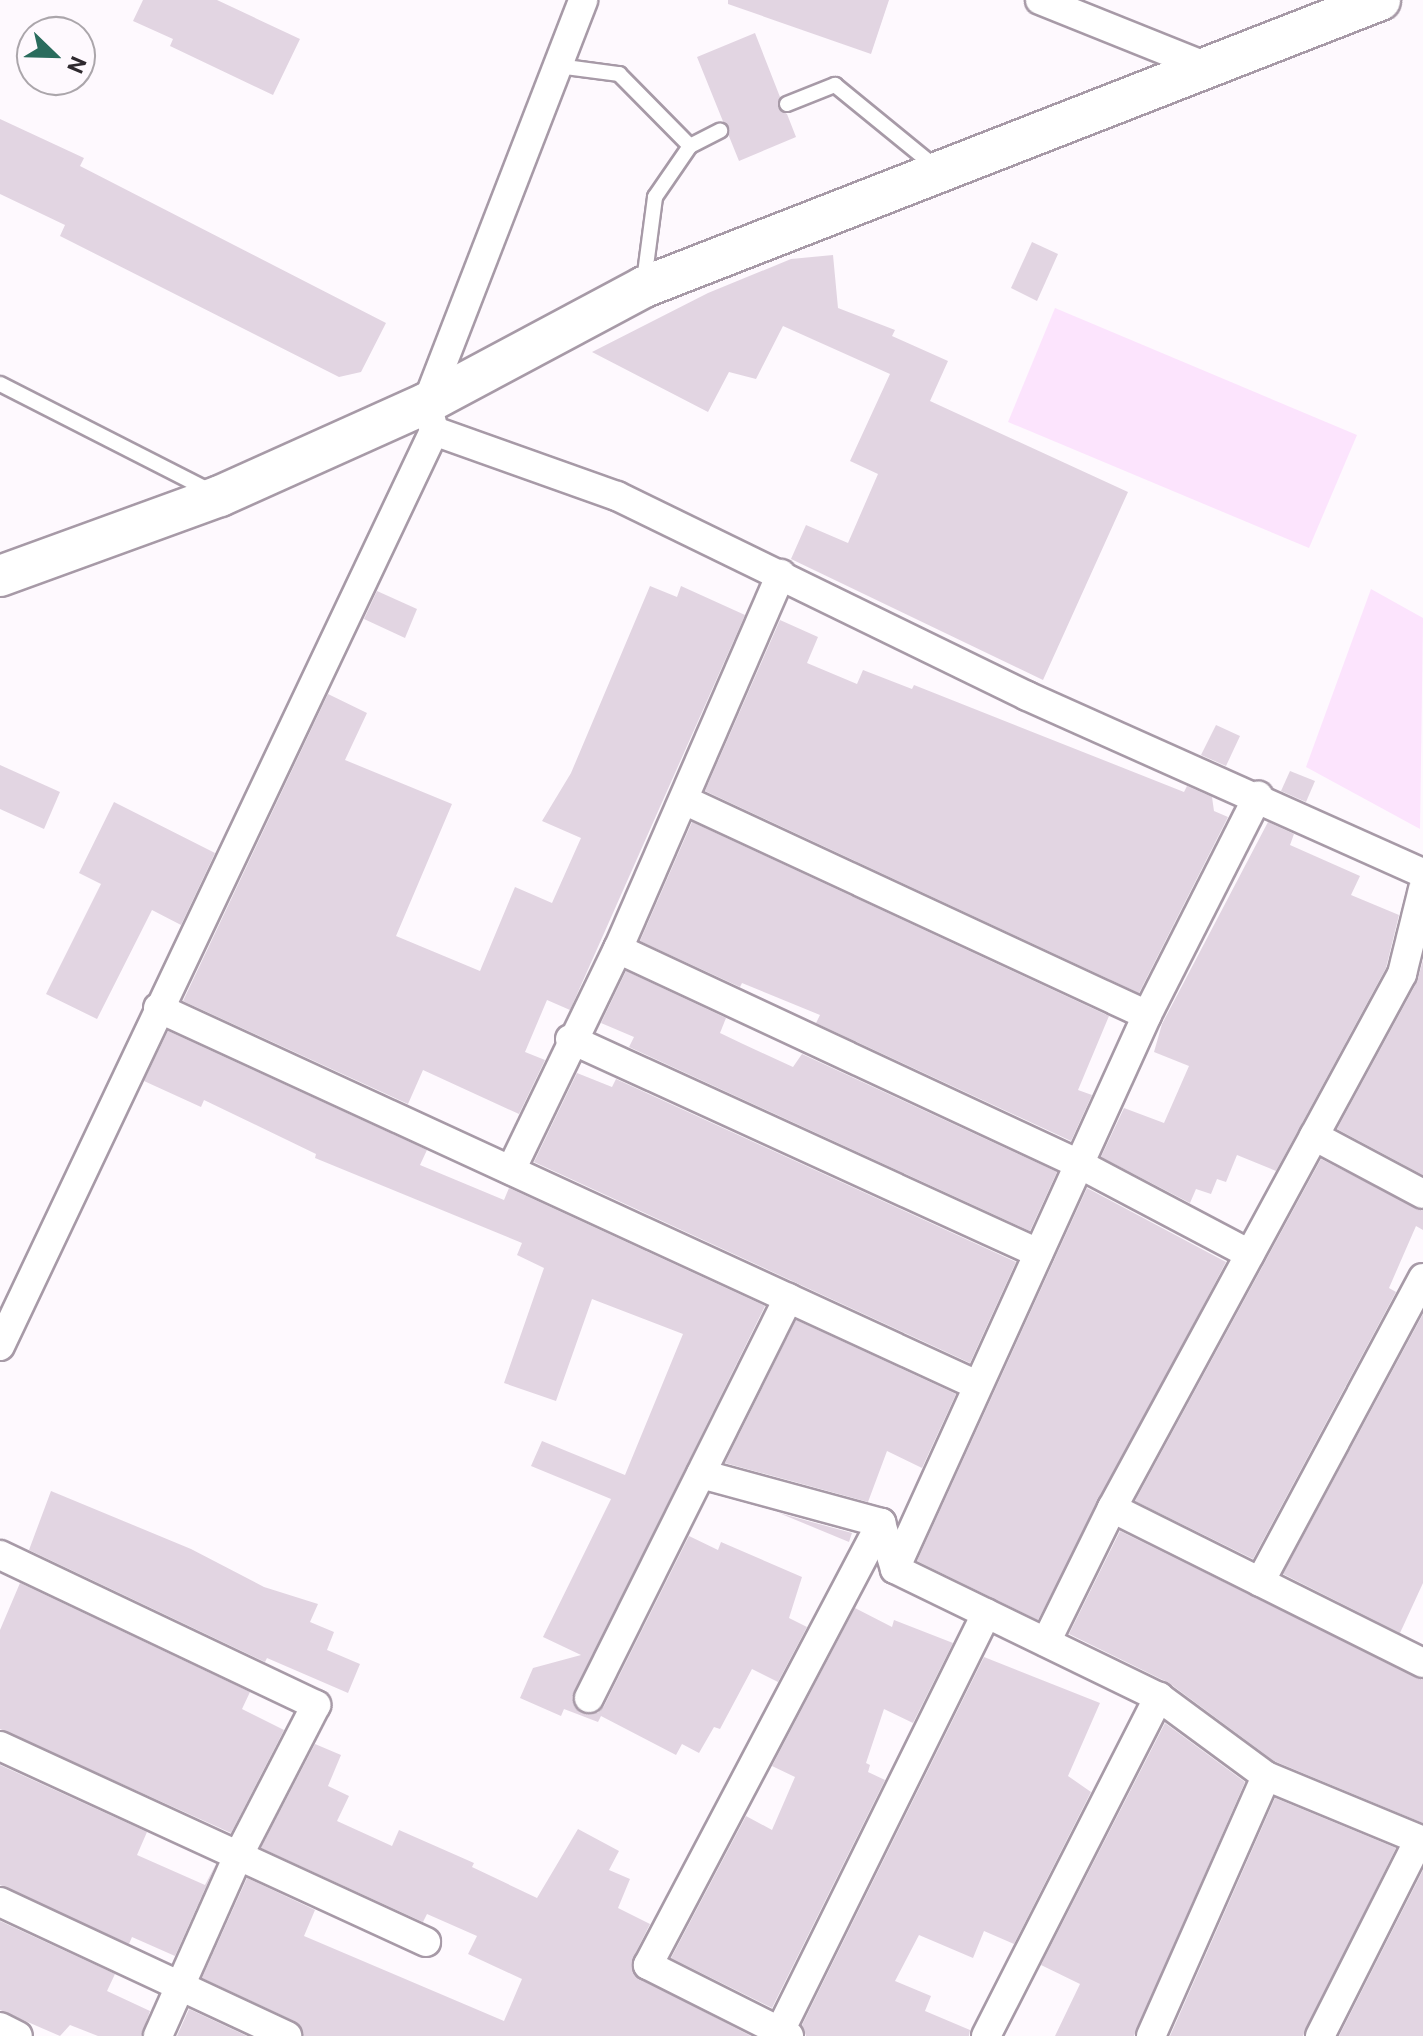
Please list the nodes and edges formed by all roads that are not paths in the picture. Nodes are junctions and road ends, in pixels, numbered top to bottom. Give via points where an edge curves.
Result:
1 (1040, 0) edge
2 (1380, 0) edge
3 (578, 2) edge
4 (558, 66) junction
5 (1209, 68) junction
6 (787, 104) dead end
7 (720, 131) dead end
8 (690, 146) junction
9 (938, 169) junction
10 (644, 287) junction
11 (0, 384) edge
12 (430, 417) junction
13 (220, 496) junction
14 (781, 574) junction
15 (0, 576) edge
16 (1258, 796) junction
17 (684, 800) junction
18 (1423, 873) edge
19 (1423, 889) edge
20 (618, 949) junction
21 (1413, 979) edge
22 (158, 1008) junction
23 (1147, 1015) junction
24 (570, 1039) junction
25 (1314, 1136) junction
26 (1079, 1164) junction
27 (511, 1170) junction
28 (1423, 1194) edge
29 (1038, 1253) junction
30 (1250, 1254) junction
31 (1423, 1278) edge
32 (788, 1298) junction
33 (0, 1346) edge
34 (977, 1385) junction
35 (701, 1474) junction
36 (1112, 1508) junction
37 (881, 1523) junction
38 (0, 1555) edge
39 (895, 1569) junction
40 (1260, 1582) junction
41 (987, 1613) junction
42 (1046, 1642) junction
43 (1423, 1663) edge
44 (1159, 1697) junction
45 (589, 1698) dead end
46 (0, 1746) edge
47 (1266, 1776) junction
48 (1421, 1840) edge
49 (238, 1856) junction
50 (0, 1902) edge
51 (426, 1942) dead end
52 (182, 1984) junction
53 (0, 2027) edge
54 (784, 2034) edge
55 (18, 2036) edge
56 (158, 2036) edge
57 (287, 2036) edge
58 (986, 2036) edge
59 (1151, 2036) edge
60 (1320, 2036) edge

1 - 5 street
2 - 5 main road
3 - 4 street
4 - 8 lane via 619,74
4 - 12 street
5 - 9 main road
6 - 9 lane via 835,85
7 - 8 lane
8 - 10 lane via 655,197
9 - 10 main road
10 - 12 main road
11 - 13 lane
12 - 13 main road
12 - 14 street via 617,496
12 - 22 street
13 - 15 main road
14 - 16 street via 1027,696
14 - 17 street
16 - 18 street
16 - 23 street
17 - 20 street
17 - 23 street
19 - 21 street
20 - 24 street
20 - 26 street
21 - 25 street
22 - 27 street
22 - 33 street
23 - 26 street
24 - 27 street
24 - 29 street
25 - 28 street
25 - 30 street
26 - 29 street
26 - 30 street
27 - 32 street
29 - 34 street
30 - 36 street
31 - 40 street
32 - 34 street
32 - 35 street
34 - 39 street
35 - 37 street
35 - 45 street
36 - 40 street
36 - 42 street
37 - 39 street
37 - 54 street via 648,1965
38 - 49 street via 316,1705
39 - 41 street
40 - 43 street
41 - 42 street
41 - 54 street
42 - 44 street
44 - 47 street
44 - 58 street
46 - 49 street
47 - 48 street
47 - 59 street
48 - 60 street
49 - 51 street
49 - 52 street
50 - 52 street
52 - 56 street
52 - 57 street
53 - 55 street

